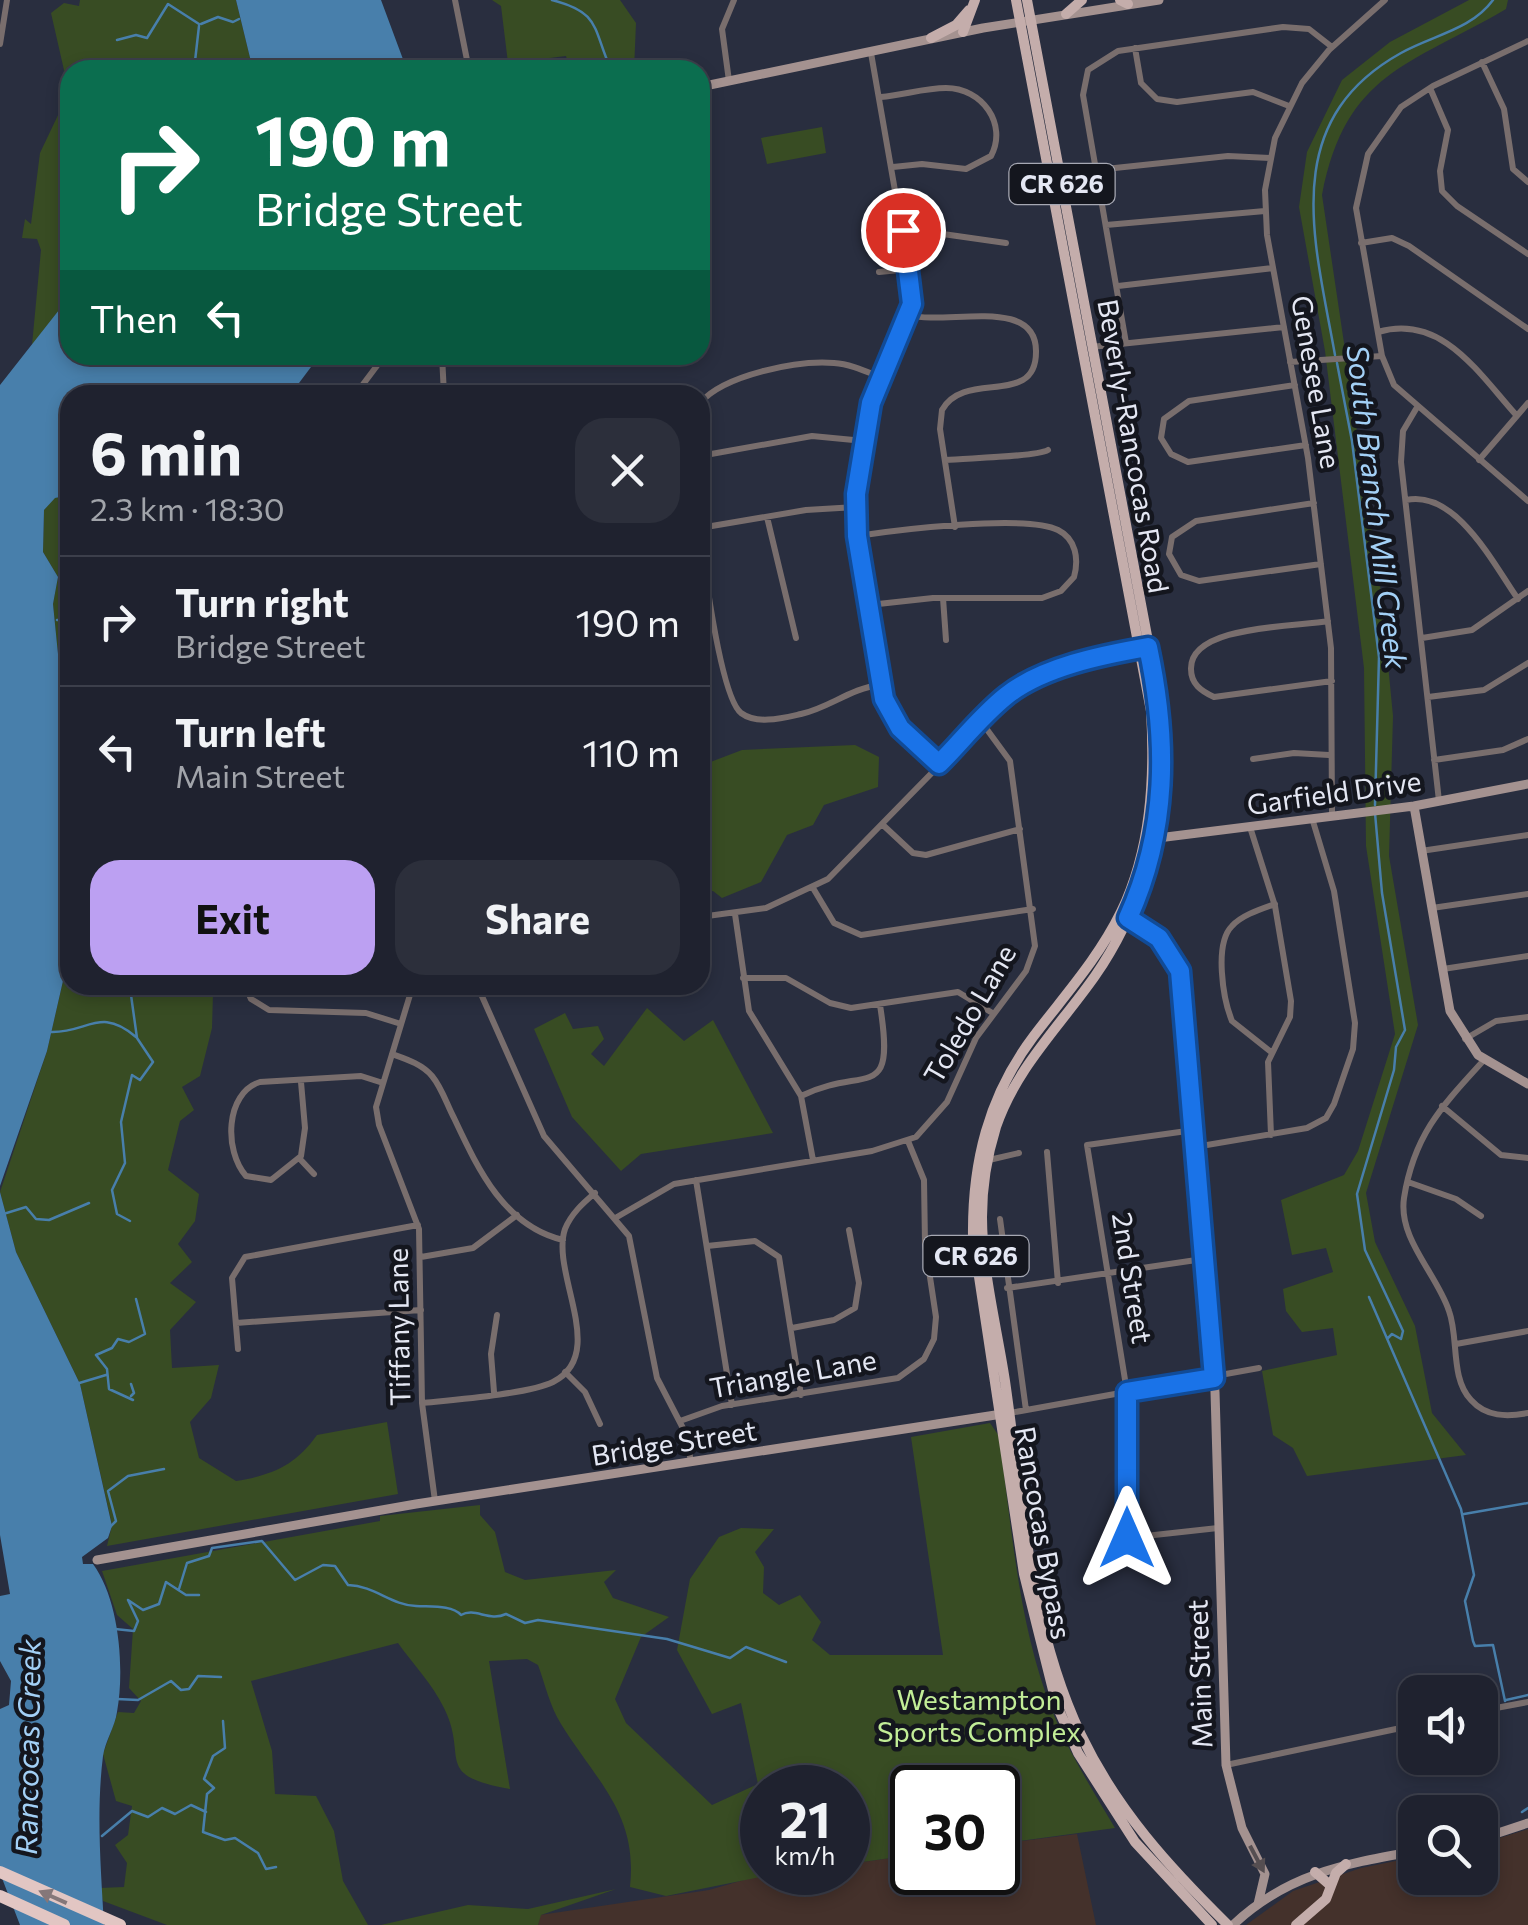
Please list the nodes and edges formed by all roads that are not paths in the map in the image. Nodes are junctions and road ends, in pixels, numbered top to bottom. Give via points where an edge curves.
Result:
1 (7, 0) edge
2 (455, 0) edge
3 (734, 0) edge
4 (1016, 0) edge
5 (1027, 0) edge
6 (1082, 0) edge
7 (1159, 0) edge
8 (1386, 0) edge
9 (1124, 2) edge
10 (972, 5) edge
11 (1066, 14) junction
12 (1025, 22) junction
13 (963, 32) junction
14 (931, 38) junction
15 (1528, 41) edge
16 (0, 44) edge
17 (1332, 47) junction
18 (1135, 48) junction
19 (870, 53) junction
20 (467, 60) edge
21 (1482, 62) junction
22 (729, 81) junction
23 (710, 84) edge
24 (1430, 88) junction
25 (881, 97) junction
26 (1289, 106) junction
27 (1270, 158) junction
28 (893, 167) junction
29 (1096, 170) junction
30 (1528, 182) edge
31 (1265, 211) junction
32 (1106, 225) junction
33 (904, 236) junction
34 (1006, 243) dead end
35 (1360, 243) junction
36 (1528, 254) edge
37 (1273, 268) junction
38 (910, 269) junction
39 (879, 272) dead end
40 (1118, 286) junction
41 (910, 315) junction
42 (1284, 327) junction
43 (1528, 329) edge
44 (1378, 332) junction
45 (1126, 343) junction
46 (1092, 347) junction
47 (1080, 350) junction
48 (1382, 356) junction
49 (1290, 362) junction
50 (377, 365) edge
51 (880, 377) junction
52 (366, 380) junction
53 (362, 385) edge
54 (366, 385) edge
55 (1295, 385) junction
56 (710, 397) edge
57 (1528, 403) edge
58 (1416, 409) junction
59 (1517, 416) junction
60 (864, 441) junction
61 (1306, 445) junction
62 (1048, 450) dead end
63 (710, 454) edge
64 (946, 460) junction
65 (1478, 460) junction
66 (1406, 500) junction
67 (1528, 501) edge
68 (1314, 503) junction
69 (856, 507) junction
70 (766, 517) junction
71 (955, 527) junction
72 (710, 529) edge
73 (857, 536) junction
74 (1321, 564) junction
75 (710, 590) edge
76 (1528, 591) edge
77 (943, 598) junction
78 (1518, 599) junction
79 (869, 605) junction
80 (1328, 621) junction
81 (796, 638) dead end
82 (1422, 638) junction
83 (946, 640) dead end
84 (1143, 648) junction
85 (1528, 663) edge
86 (1332, 681) junction
87 (880, 684) junction
88 (1428, 696) junction
89 (980, 720) junction
90 (1528, 738) edge
91 (1329, 755) junction
92 (1253, 759) dead end
93 (1434, 760) junction
94 (939, 764) junction
95 (1528, 784) edge
96 (1439, 802) junction
97 (1414, 806) junction
98 (1332, 814) junction
99 (1312, 817) junction
100 (883, 825) junction
101 (1250, 828) junction
102 (1020, 829) junction
103 (1528, 834) edge
104 (1149, 839) junction
105 (1422, 851) junction
106 (813, 888) junction
107 (1528, 894) edge
108 (1274, 904) junction
109 (1431, 908) junction
110 (1033, 910) junction
111 (735, 914) junction
112 (710, 916) edge
113 (1128, 918) junction
114 (1528, 956) edge
115 (1442, 969) junction
116 (1090, 974) junction
117 (743, 978) junction
118 (249, 995) edge
119 (410, 995) edge
120 (481, 995) edge
121 (880, 1005) junction
122 (994, 1014) junction
123 (1528, 1017) edge
124 (401, 1024) junction
125 (1464, 1039) junction
126 (1272, 1052) junction
127 (392, 1054) junction
128 (1484, 1060) junction
129 (301, 1082) junction
130 (383, 1083) junction
131 (1528, 1084) edge
132 (801, 1096) junction
133 (1001, 1100) junction
134 (1442, 1106) junction
135 (1194, 1130) junction
136 (1271, 1135) junction
137 (908, 1142) junction
138 (1195, 1147) junction
139 (1047, 1152) dead end
140 (1019, 1153) dead end
141 (299, 1158) junction
142 (1528, 1158) edge
143 (813, 1160) junction
144 (988, 1160) junction
145 (314, 1174) dead end
146 (696, 1180) junction
147 (1408, 1182) junction
148 (595, 1193) junction
149 (517, 1216) junction
150 (1481, 1216) dead end
151 (617, 1218) junction
152 (1000, 1220) dead end
153 (418, 1226) junction
154 (849, 1230) dead end
155 (564, 1240) junction
156 (706, 1246) junction
157 (420, 1257) junction
158 (1204, 1259) junction
159 (1108, 1274) junction
160 (1058, 1283) junction
161 (1007, 1288) junction
162 (421, 1310) junction
163 (497, 1314) dead end
164 (236, 1323) junction
165 (792, 1328) junction
166 (1528, 1332) edge
167 (1456, 1344) junction
168 (238, 1349) dead end
169 (1259, 1368) dead end
170 (565, 1372) junction
171 (1214, 1378) junction
172 (494, 1392) junction
173 (1127, 1392) junction
174 (801, 1395) junction
175 (422, 1403) junction
176 (732, 1405) junction
177 (1026, 1410) junction
178 (1528, 1413) edge
179 (1005, 1414) junction
180 (680, 1421) junction
181 (600, 1424) dead end
182 (692, 1463) junction
183 (435, 1501) junction
184 (1218, 1528) junction
185 (97, 1560) dead end
186 (1528, 1702) edge
187 (1498, 1708) edge
188 (1398, 1729) edge
189 (1226, 1764) junction
190 (1528, 1823) edge
191 (1498, 1833) edge
192 (1398, 1854) edge
193 (1346, 1864) junction
194 (0, 1872) edge
195 (1315, 1872) junction
196 (1331, 1886) junction
197 (2, 1898) edge
198 (1258, 1904) junction
199 (64, 1925) edge
200 (120, 1925) edge
201 (1212, 1925) edge
202 (1230, 1925) edge
203 (1296, 1925) edge

1 - 16 street
2 - 20 street
3 - 22 street via 722,29
4 - 12 main road, Beverly-Rancocas Road / CR 626
5 - 12 main road, Beverly-Rancocas Road / CR 626
6 - 11 main road
7 - 9 street
8 - 17 street, Genesee Lane
9 - 11 street
10 - 13 main road
10 - 14 main road via 956,25
11 - 12 street
12 - 13 street
12 - 46 main road, Beverly-Rancocas Road / CR 626
12 - 47 main road, Beverly-Rancocas Road / CR 626
13 - 14 street
14 - 19 street
15 - 21 street
17 - 18 street via 1310,29 1290,26
17 - 26 street, Genesee Lane
18 - 26 street via 1141,83 1157,99 1253,92
18 - 29 street via 1104,56 1085,76 1082,95
19 - 22 street
19 - 25 street
21 - 24 street
21 - 30 street via 1504,109 1511,162
22 - 23 street
24 - 35 street via 1394,114 1368,154 1357,199
24 - 36 street via 1448,130 1442,191
25 - 28 street
25 - 28 street via 956,89 988,109 998,129 991,156 973,168
26 - 27 street, Genesee Lane
27 - 29 street
27 - 31 street, Genesee Lane
28 - 33 street
29 - 32 street
31 - 32 street
31 - 37 street, Genesee Lane
32 - 40 street
33 - 34 street via 943,233
33 - 38 street
35 - 43 street via 1392,238 1409,246
35 - 44 street
37 - 40 street
37 - 42 street, Genesee Lane
38 - 39 street
38 - 41 street
40 - 45 street
41 - 51 street
41 - 64 street via 1005,316 1024,324 1035,342 1032,369 1018,383 969,388 945,403 940,428
42 - 45 street
42 - 49 street, Genesee Lane
44 - 48 street
44 - 59 street via 1415,326 1433,334 1476,368
45 - 46 street
46 - 47 street
46 - 84 main road, Beverly-Rancocas Road / CR 626
47 - 84 main road, Beverly-Rancocas Road / CR 626
48 - 49 street
48 - 58 street via 1394,386
49 - 55 street, Genesee Lane
50 - 52 street
51 - 56 street via 836,363 803,366 735,379
51 - 60 street
52 - 53 street
52 - 54 street
55 - 61 street, Genesee Lane
55 - 61 street via 1183,403 1164,419 1161,438 1171,454 1188,462
57 - 59 street
58 - 65 street
58 - 66 street via 1401,438
59 - 65 street
60 - 63 street via 820,436
60 - 69 street
61 - 68 street, Genesee Lane
62 - 64 street
64 - 71 street
65 - 67 street
66 - 78 street via 1425,499 1448,510
66 - 82 street
68 - 74 street, Genesee Lane
68 - 74 street via 1190,522 1172,537 1169,554 1181,576 1199,581
69 - 70 street
69 - 73 street
70 - 72 street
70 - 81 street
71 - 73 street
71 - 77 street via 1053,528 1073,545 1076,570 1049,597
73 - 79 street
74 - 80 street, Genesee Lane
75 - 87 street via 727,689 741,713 760,720 802,714
76 - 78 street
77 - 79 street
77 - 83 street
78 - 82 street via 1472,630
79 - 87 street
80 - 86 street, Genesee Lane
80 - 86 street via 1215,637 1196,651 1191,668 1196,684 1214,697
82 - 88 street
84 - 89 street via 1027,683
84 - 104 main road, Beverly-Rancocas Road / CR 626 via 1164,750
85 - 88 street via 1484,690
86 - 91 street, Genesee Lane
87 - 94 street via 895,721
88 - 93 street
89 - 94 street
89 - 102 street, Toledo Lane via 1010,761
90 - 93 street via 1503,750
91 - 92 street
91 - 98 street, Genesee Lane
93 - 96 street
94 - 100 street
95 - 96 street, Garfield Drive
96 - 97 street, Garfield Drive
97 - 98 street, Garfield Drive
97 - 105 street
98 - 99 street, Garfield Drive
99 - 101 street, Garfield Drive
99 - 136 street via 1338,909 1354,1041 1326,1118
100 - 102 street via 909,850 926,855
100 - 106 street
101 - 104 street, Garfield Drive
101 - 108 street
102 - 110 street, Toledo Lane
103 - 105 street
104 - 113 main road, Beverly-Rancocas Road / CR 626
104 - 116 main road, Beverly-Rancocas Road / CR 626
105 - 109 street
106 - 110 street via 834,923 861,935
106 - 111 street
107 - 109 street
108 - 126 street via 1292,1010
108 - 126 street via 1235,922 1224,950 1232,1020
109 - 115 street
110 - 122 street, Toledo Lane via 1030,963
111 - 112 street
111 - 117 street
113 - 116 main road, Beverly-Rancocas Road / CR 626
113 - 135 street, Main Street via 1159,938 1180,971
114 - 115 street
115 - 125 street via 1450,1012
116 - 133 main road, Beverly-Rancocas Road / CR 626
117 - 121 street via 786,978 836,1005
117 - 132 street via 749,1011
118 - 124 street via 270,1010 366,1014
119 - 124 street, Tiffany Lane
120 - 148 street via 544,1136
121 - 122 street via 958,992
121 - 132 street via 887,1054 880,1070
122 - 137 street, Toledo Lane via 931,1125
123 - 125 street via 1496,1020
124 - 127 street, Tiffany Lane
125 - 128 street
126 - 136 street via 1266,1076
127 - 130 street, Tiffany Lane
127 - 149 street via 432,1076 478,1171
128 - 131 street
128 - 134 street
129 - 130 street via 361,1076
129 - 141 street via 305,1128
129 - 141 street via 246,1088 232,1128 236,1162 250,1178 277,1178
130 - 153 street, Tiffany Lane via 378,1125
132 - 143 street
133 - 144 main road, Rancocas Bypass / CR 626
133 - 179 main road, Rancocas Bypass / CR 626 via 983,1134 972,1201
134 - 142 street via 1501,1154
134 - 147 street via 1422,1135
135 - 138 street, Main Street
135 - 159 street, 2nd Street via 1087,1145
136 - 138 street
137 - 143 street
137 - 174 street, Triangle Lane via 925,1188 924,1236 936,1317 931,1346 898,1378
138 - 158 street, Main Street
139 - 160 street
140 - 144 street
141 - 145 street
143 - 146 street
144 - 179 main road, Rancocas Bypass / CR 626 via 982,1220
146 - 151 street via 659,1189
146 - 156 street
147 - 150 street via 1456,1198
147 - 167 street via 1405,1218 1448,1308
148 - 151 street
148 - 155 street via 571,1218
149 - 155 street via 536,1232
149 - 157 street via 473,1248
151 - 180 street via 637,1262 658,1378
152 - 161 street
153 - 157 street, Tiffany Lane
153 - 164 street via 250,1254 234,1272
154 - 165 street via 859,1284 855,1308 834,1320
155 - 170 street via 577,1343
156 - 165 street via 755,1241 776,1252
156 - 176 street
157 - 162 street, Tiffany Lane
158 - 159 street
158 - 171 street, Main Street
159 - 160 street
159 - 173 street, 2nd Street
160 - 161 street
161 - 177 street
162 - 164 street
162 - 175 street, Tiffany Lane
163 - 172 street
164 - 168 street
165 - 174 street
166 - 167 street
167 - 178 street via 1461,1383 1472,1402 1490,1413
169 - 171 street, Bridge Street
170 - 172 street via 546,1385
170 - 181 street via 585,1392
171 - 173 street, Bridge Street
171 - 184 street, Main Street
172 - 175 street
173 - 177 street, Bridge Street
173 - 184 street, 2nd Street via 1127,1538
174 - 176 street, Triangle Lane
175 - 183 street, Tiffany Lane
176 - 180 street, Triangle Lane
177 - 179 street, Bridge Street
179 - 182 street, Bridge Street
179 - 201 main road, Rancocas Bypass / CR 626 via 1032,1617 1057,1706 1078,1753 1135,1842
179 - 202 main road, Rancocas Bypass / CR 626 via 1042,1616 1073,1717 1131,1820
180 - 182 street
182 - 183 street, Bridge Street
183 - 185 street, Bridge Street
184 - 189 street, Main Street
186 - 187 street
188 - 189 street
189 -> 198 street, Main Street via 1238,1816 1265,1874
190 - 191 street
192 - 193 street
193 - 195 street
193 - 196 main road
200 -> 194 highway
195 - 196 main road
195 - 198 street
196 - 203 main road via 1326,1900
197 - 199 highway
198 - 202 street

